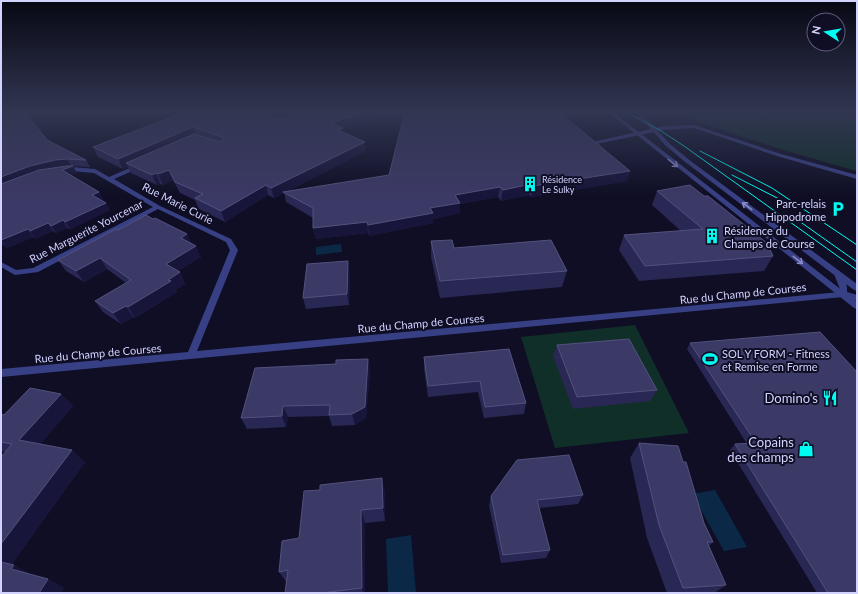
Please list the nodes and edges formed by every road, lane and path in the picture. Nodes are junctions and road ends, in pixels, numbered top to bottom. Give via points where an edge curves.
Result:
1 (606, 140) edge
2 (645, 140) edge
3 (663, 140) edge
4 (734, 140) edge
5 (596, 142) edge
6 (143, 164) edge
7 (57, 172) edge
8 (857, 177) edge
9 (108, 179) junction
10 (158, 206) junction
11 (1, 264) edge
12 (838, 274) junction
13 (857, 288) edge
14 (842, 294) junction
15 (857, 298) edge
16 (857, 306) edge
17 (191, 356) junction
18 (1, 373) edge

1 - 5 street
2 -> 14 street
12 -> 3 street via 686,160
4 - 8 street
6 - 9 street
7 - 9 street, Rue Marie Curie via 72,169 94,171
9 - 10 street, Rue Marie Curie
10 - 11 street, Rue Marguerite Yourcenar via 35,270 15,273
10 - 17 street, Rue Marie Curie via 229,241 234,250
12 - 13 street
12 - 14 street via 844,289
14 - 15 street
14 - 16 street
14 - 17 street, Rue du Champ de Courses
17 - 18 street, Rue du Champ de Courses

